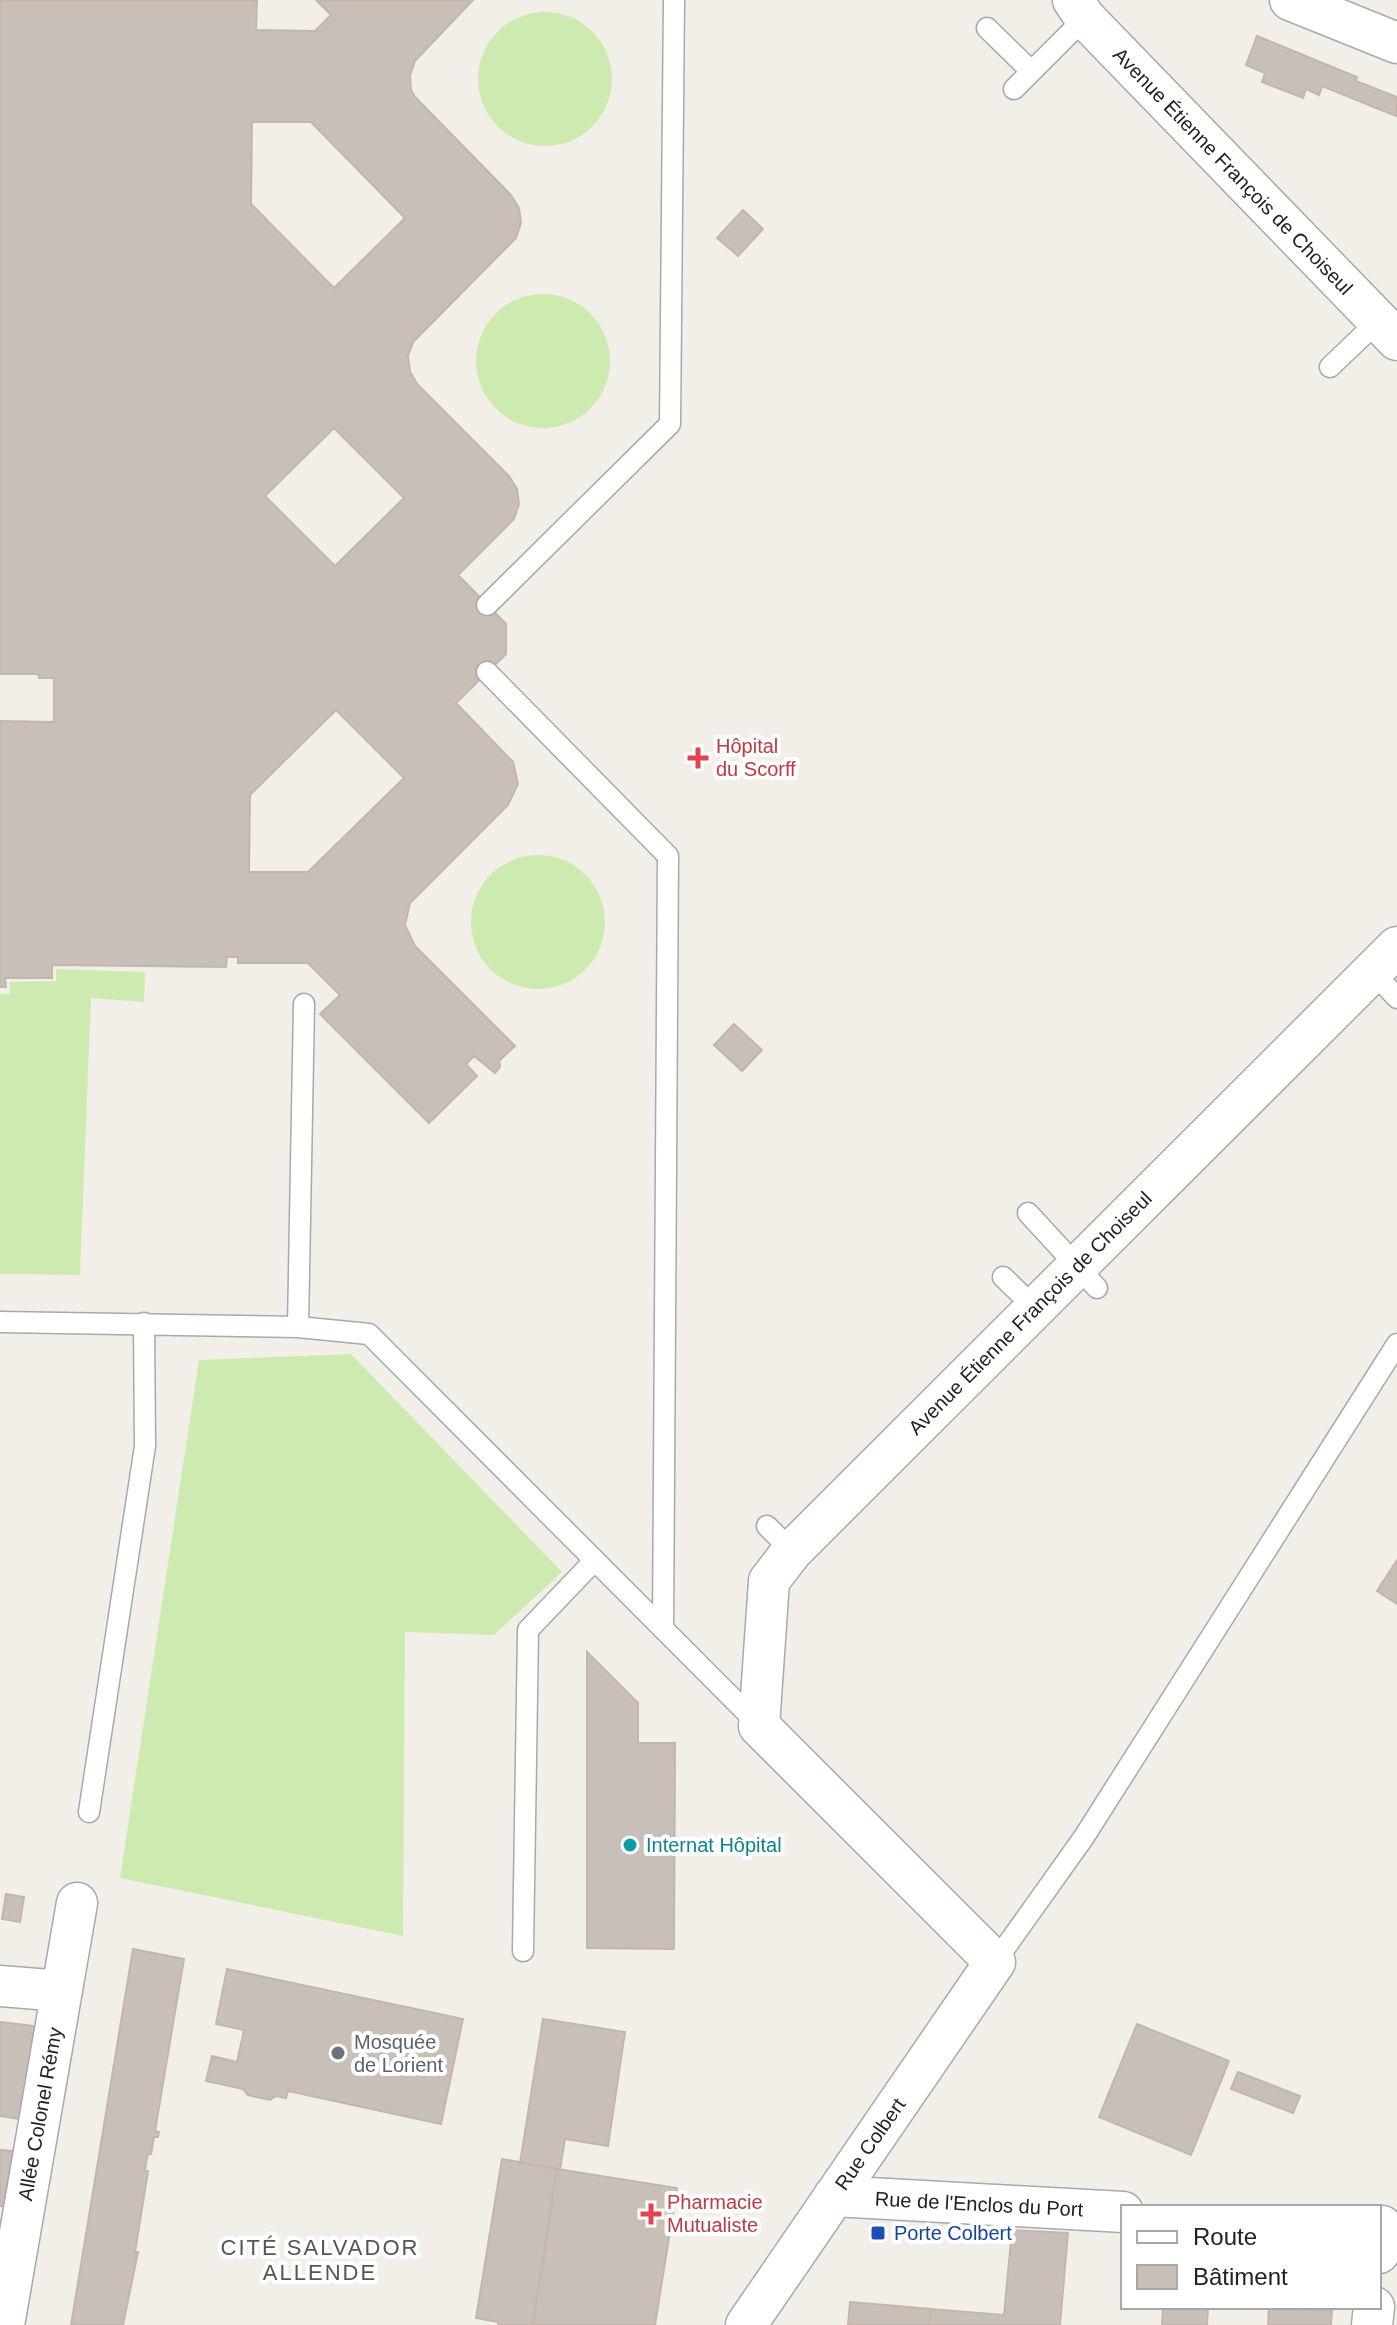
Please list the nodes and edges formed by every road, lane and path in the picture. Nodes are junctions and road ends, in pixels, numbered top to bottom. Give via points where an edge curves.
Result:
1 (674, 0) edge
2 (1290, 0) edge
3 (1079, 9) edge
4 (987, 28) dead end
5 (1397, 43) edge
6 (1031, 71) junction
7 (1014, 89) dead end
8 (1387, 330) edge
9 (1330, 367) dead end
10 (487, 605) dead end
11 (487, 672) dead end
12 (1389, 972) edge
13 (304, 1004) dead end
14 (1028, 1213) dead end
15 (1003, 1277) dead end
16 (1086, 1278) junction
17 (1035, 1308) junction
18 (0, 1322) edge
19 (144, 1323) junction
20 (298, 1327) junction
21 (1397, 1344) edge
22 (594, 1561) junction
23 (663, 1629) junction
24 (759, 1726) junction
25 (89, 1812) dead end
26 (77, 1903) dead end
27 (523, 1951) dead end
28 (995, 1962) junction
29 (0, 1986) edge
30 (62, 1991) junction
31 (834, 2196) junction
32 (1121, 2212) edge
33 (4, 2325) edge
34 (746, 2325) edge

1 - 10 lane via 670,424
2 - 5 street
3 - 6 lane
3 - 8 street, Avenue Étienne François de Choiseul
4 - 6 lane
6 - 7 lane
8 - 9 lane
11 - 23 lane via 668,856
12 - 16 street, Avenue Étienne François de Choiseul
13 - 20 lane
14 - 16 lane
15 - 17 lane
16 - 17 street, Avenue Étienne François de Choiseul
17 - 24 street, Avenue Étienne François de Choiseul via 780,1539 769,1581
18 - 19 lane
19 - 20 lane
19 - 25 lane via 145,1446
20 - 22 lane via 369,1334
21 - 28 lane via 1084,1837
22 - 23 lane
22 - 27 lane via 528,1630
23 - 24 lane
24 - 28 street
26 - 30 street, Allée Colonel Rémy
28 - 31 street, Rue Colbert
29 - 30 street
30 - 33 street, Allée Colonel Rémy
31 - 32 street, Rue de l'Enclos du Port
31 - 34 street, Rue Colbert

